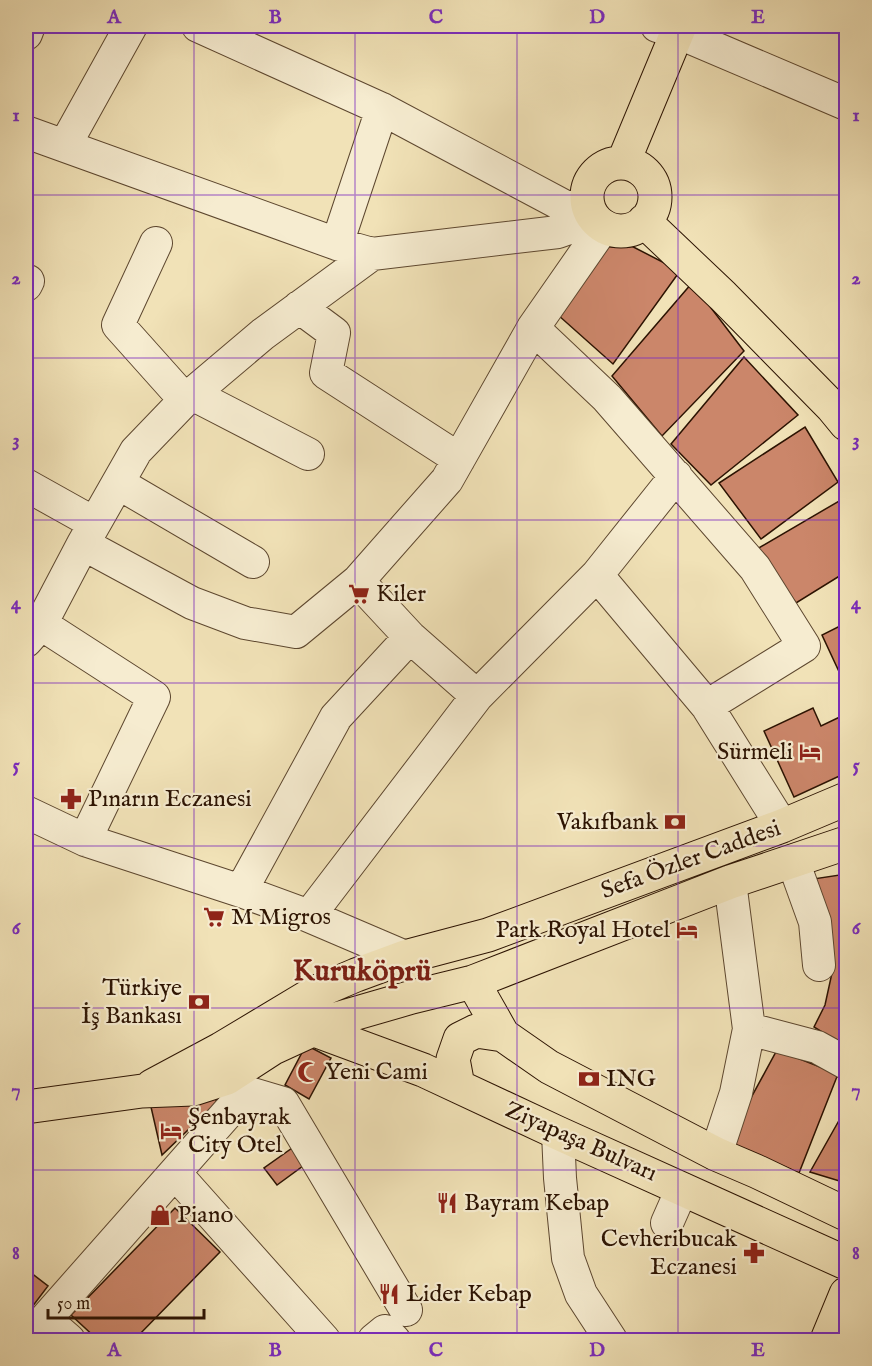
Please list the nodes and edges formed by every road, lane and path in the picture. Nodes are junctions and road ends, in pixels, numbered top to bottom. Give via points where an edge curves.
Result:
1 (29, 26) edge
2 (130, 26) edge
3 (198, 26) edge
4 (671, 28) edge
5 (26, 34) edge
6 (846, 104) edge
7 (382, 109) junction
8 (26, 132) edge
9 (65, 146) junction
10 (623, 163) junction
11 (596, 218) junction
12 (644, 221) junction
13 (156, 243) dead end
14 (337, 244) junction
15 (372, 254) junction
16 (299, 307) junction
17 (533, 328) junction
18 (189, 397) junction
19 (846, 424) edge
20 (308, 454) dead end
21 (459, 459) junction
22 (676, 476) junction
23 (118, 483) junction
24 (26, 485) edge
25 (89, 533) junction
26 (254, 562) dead end
27 (597, 575) junction
28 (358, 581) junction
29 (33, 632) edge
30 (410, 637) junction
31 (477, 696) junction
32 (707, 706) junction
33 (846, 799) edge
34 (26, 812) edge
35 (782, 826) junction
36 (85, 840) junction
37 (846, 843) edge
38 (793, 861) junction
39 (730, 882) junction
40 (241, 891) junction
41 (309, 916) junction
42 (405, 957) junction
43 (819, 965) dead end
44 (473, 982) junction
45 (312, 1029) junction
46 (749, 1029) junction
47 (503, 1035) junction
48 (846, 1063) edge
49 (458, 1086) junction
50 (142, 1091) junction
51 (26, 1107) edge
52 (558, 1133) junction
53 (716, 1154) junction
54 (174, 1173) junction
55 (682, 1189) junction
56 (846, 1214) edge
57 (667, 1223) dead end
58 (846, 1263) edge
59 (846, 1294) edge
60 (406, 1310) dead end
61 (48, 1334) edge
62 (394, 1340) edge
63 (324, 1341) edge
64 (374, 1341) edge
65 (611, 1341) edge
66 (827, 1341) edge

1 - 5 street
2 - 9 street
3 - 7 street
4 - 6 street
4 - 10 main road
7 - 11 street via 564,206
7 - 14 street
8 - 9 street
9 - 14 street
10 - 11 main road via 602,169 588,187 587,199
10 - 12 main road via 635,165 651,182 654,202
11 - 12 main road via 614,230 635,228
11 - 15 street via 558,232
11 - 17 street
12 - 19 main road via 723,296
13 - 18 street via 118,325
14 - 15 street
15 - 16 street
16 - 18 street
16 - 21 street via 334,333 326,373
17 - 21 street
17 - 22 street via 607,398
18 - 20 street
18 - 23 street via 136,451
21 - 28 street via 447,480
22 - 27 street
22 - 32 street via 755,568 804,646
23 - 25 street
23 - 26 street
24 - 25 street
25 - 28 street via 192,603 245,623 296,632
25 - 29 street
27 - 31 street
27 - 32 street
28 - 30 street
29 - 36 street via 154,698
30 - 31 street
30 - 40 street via 336,717
31 - 41 street
32 - 35 street
33 - 35 main road, Sefa Özler Caddesi
34 - 36 street
35 - 42 main road, Sefa Özler Caddesi via 488,935
36 - 40 street
37 - 38 main road, Sefa Özler Caddesi
38 - 39 main road, Sefa Özler Caddesi
38 - 43 street via 815,922
39 - 44 main road, Sefa Özler Caddesi
39 - 46 street
40 - 41 street
41 - 42 street
42 - 50 main road, Sefa Özler Caddesi via 316,992 221,1050
44 - 45 main road, Sefa Özler Caddesi
44 - 47 main road, Ziyapaşa Bulvarı
45 - 49 main road, Ziyapaşa Bulvarı
45 - 50 main road, Sefa Özler Caddesi via 273,1048 227,1078 193,1089
46 - 48 street via 817,1047
46 - 53 street via 736,1093
47 - 49 main road via 476,1031 460,1039 453,1059
47 - 53 main road, Ziyapaşa Bulvarı via 549,1067
49 - 52 main road, Ziyapaşa Bulvarı
50 - 51 main road, Sefa Özler Caddesi
52 - 55 main road, Ziyapaşa Bulvarı
52 - 65 street via 568,1258 581,1294
53 - 56 main road, Ziyapaşa Bulvarı
54 - 60 street via 246,1092 283,1103
54 - 61 street
54 - 63 street
55 - 57 street
55 - 58 main road, Ziyapaşa Bulvarı
59 - 66 main road
62 - 64 street via 385,1331

